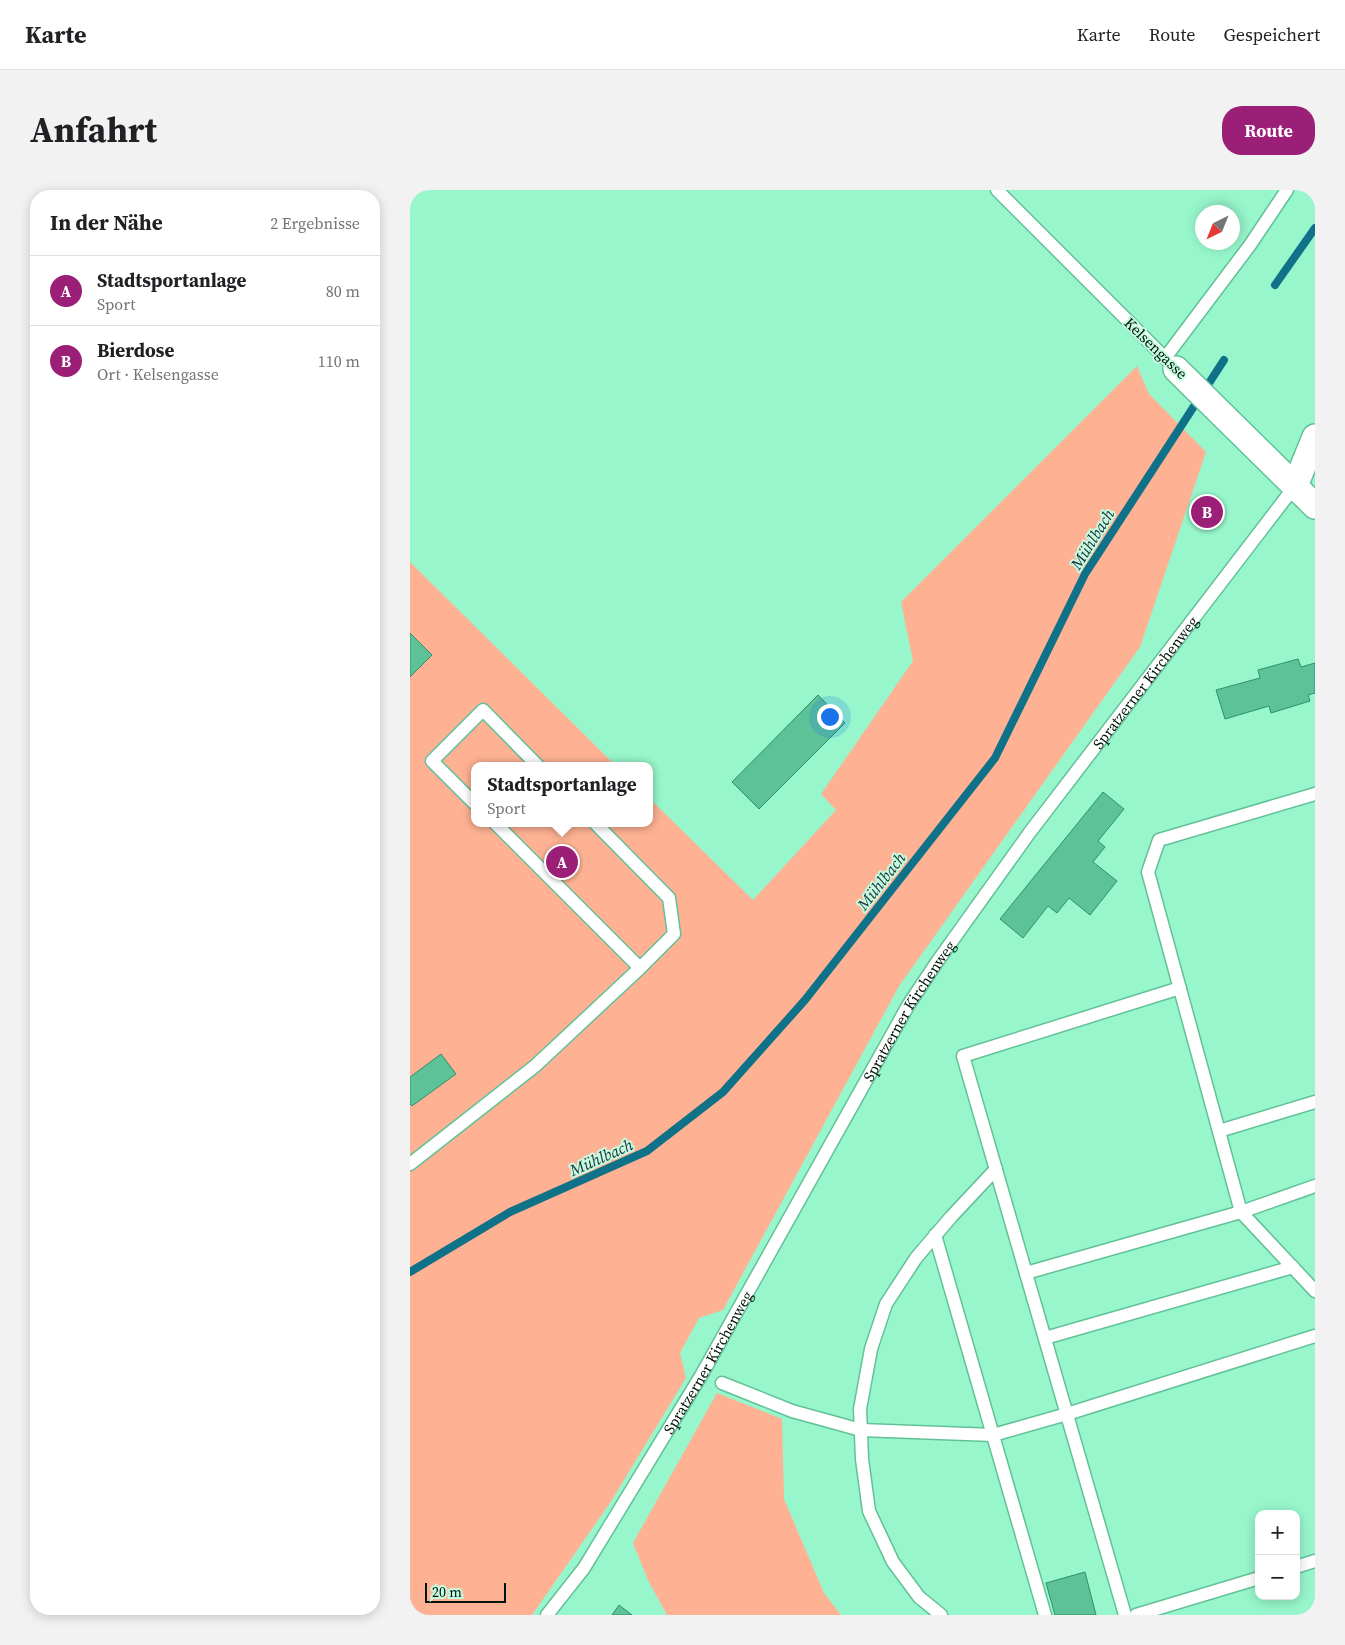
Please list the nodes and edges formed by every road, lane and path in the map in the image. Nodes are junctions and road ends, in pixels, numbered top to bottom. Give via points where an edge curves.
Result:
1 (996, 190) edge
2 (1287, 190) edge
3 (1176, 368) junction
4 (1315, 436) edge
5 (1294, 486) junction
6 (1315, 506) edge
7 (534, 762) edge
8 (1315, 794) edge
9 (471, 800) edge
10 (499, 827) edge
11 (599, 827) edge
12 (640, 968) junction
13 (1180, 988) junction
14 (1315, 1102) edge
15 (1219, 1131) junction
16 (410, 1164) edge
17 (996, 1169) junction
18 (1315, 1186) edge
19 (1241, 1212) junction
20 (935, 1235) junction
21 (1293, 1267) junction
22 (1026, 1273) junction
23 (1315, 1291) edge
24 (1315, 1336) edge
25 (1045, 1338) junction
26 (722, 1383) dead end
27 (1067, 1414) junction
28 (861, 1430) junction
29 (993, 1435) junction
30 (1315, 1561) edge
31 (1300, 1566) edge
32 (1255, 1579) edge
33 (548, 1615) edge
34 (941, 1615) edge
35 (1045, 1615) edge
36 (1125, 1615) edge
37 (1136, 1615) edge

1 - 3 lane, Kelsengasse
2 - 3 lane
3 - 5 street, Kelsengasse
4 - 5 street, Spratzerner Kirchenweg
5 - 6 street, Kelsengasse
5 - 33 lane, Spratzerner Kirchenweg via 1036,824 923,983 702,1374 584,1568
7 - 9 lane via 483,710 432,761
8 - 13 lane via 1159,840 1148,872
10 - 12 lane
11 - 12 lane via 669,898 674,934
12 - 16 lane via 535,1066
13 - 15 lane
13 - 17 lane via 963,1056
14 - 15 lane
15 - 19 lane
17 - 20 lane
17 - 22 lane
18 - 19 lane
19 - 21 lane
19 - 22 lane
20 - 28 lane via 886,1304 871,1349 860,1409
20 - 29 lane
21 - 23 lane
21 - 25 lane
22 - 25 lane
24 - 27 lane
25 - 27 lane
26 - 28 lane via 792,1411
27 - 29 lane
27 - 36 lane
28 - 29 lane
28 - 34 lane via 869,1511 893,1562 919,1597
29 - 35 lane
30 - 31 lane
32 - 37 lane

